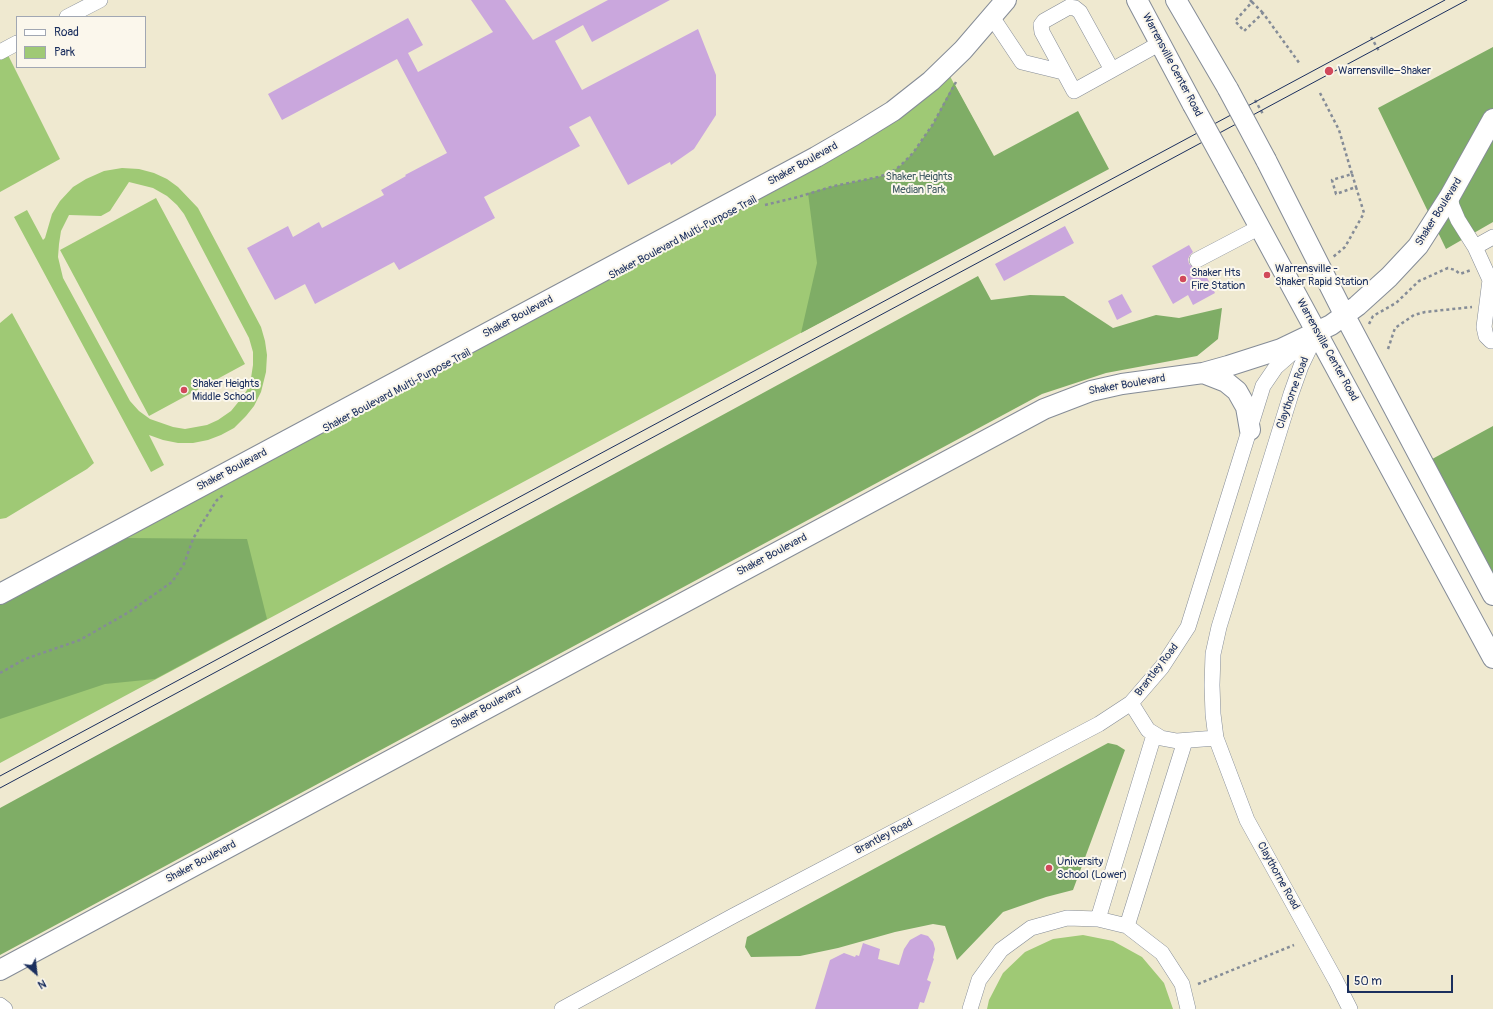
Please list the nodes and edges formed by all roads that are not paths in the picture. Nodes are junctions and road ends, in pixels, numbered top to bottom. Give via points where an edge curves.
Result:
1 (100, 0) edge
2 (1006, 0) edge
3 (1137, 0) edge
4 (1176, 0) edge
5 (69, 16) edge
6 (992, 17) junction
7 (1160, 43) junction
8 (16, 44) edge
9 (0, 52) edge
10 (1112, 70) junction
11 (1064, 72) junction
12 (1493, 118) edge
13 (1450, 196) junction
14 (1260, 227) junction
15 (1493, 237) edge
16 (1475, 247) junction
17 (1197, 260) dead end
18 (1492, 281) edge
19 (1345, 316) junction
20 (1317, 332) junction
21 (1493, 341) edge
22 (1202, 373) junction
23 (1250, 430) junction
24 (0, 594) edge
25 (1493, 595) edge
26 (1182, 638) joint
27 (1493, 658) edge
28 (1131, 702) junction
29 (1154, 736) junction
30 (1216, 738) junction
31 (1185, 741) junction
32 (1098, 919) junction
33 (1127, 926) junction
34 (0, 970) edge
35 (0, 1005) edge
36 (5, 1009) edge
37 (562, 1009) edge
38 (970, 1009) edge
39 (1188, 1009) edge
40 (1350, 1009) edge

1 - 5 street
2 - 6 main road, Shaker Boulevard
3 - 7 main road, Warrensville Center Road
4 - 19 main road, bridge via 1266,160
6 - 11 street via 1022,62
6 - 24 main road, Shaker Boulevard via 963,50 925,85 893,111 835,146
7 - 10 street
7 - 14 main road, Warrensville Center Road, bridge
8 - 9 street
10 - 11 street via 1074,91
10 - 11 street via 1080,12 1069,7 1041,25 1042,32
12 - 13 main road, Shaker Boulevard
13 - 16 street via 1456,216
13 - 19 main road, Shaker Boulevard via 1418,246 1389,277
14 - 17 street
14 - 20 main road, Warrensville Center Road
15 - 16 street
16 - 18 street
18 - 21 street via 1484,327 1486,336
19 - 20 main road, Shaker Boulevard
19 - 25 main road
20 - 22 main road, Shaker Boulevard via 1281,349
20 - 23 street, Claythorne Road via 1270,374
20 - 27 main road, Warrensville Center Road
20 - 30 street, Claythorne Road via 1291,394 1219,627 1213,654 1212,685
22 - 23 main road via 1226,382 1237,391 1246,407
22 - 34 main road, Shaker Boulevard via 1091,391 1044,409
23 - 26 street, Claythorne Road via 1192,615
26 - 28 street, Brantley Road via 1162,667
28 - 29 street
28 - 37 street, Brantley Road via 1099,724
29 - 31 street
29 - 32 street
30 - 31 street
30 - 40 street, Claythorne Road via 1247,820
31 - 33 street
32 - 33 street
32 - 38 street via 1067,918 1031,928 1001,950 979,980
33 - 39 street via 1162,953 1182,984
35 - 36 street

